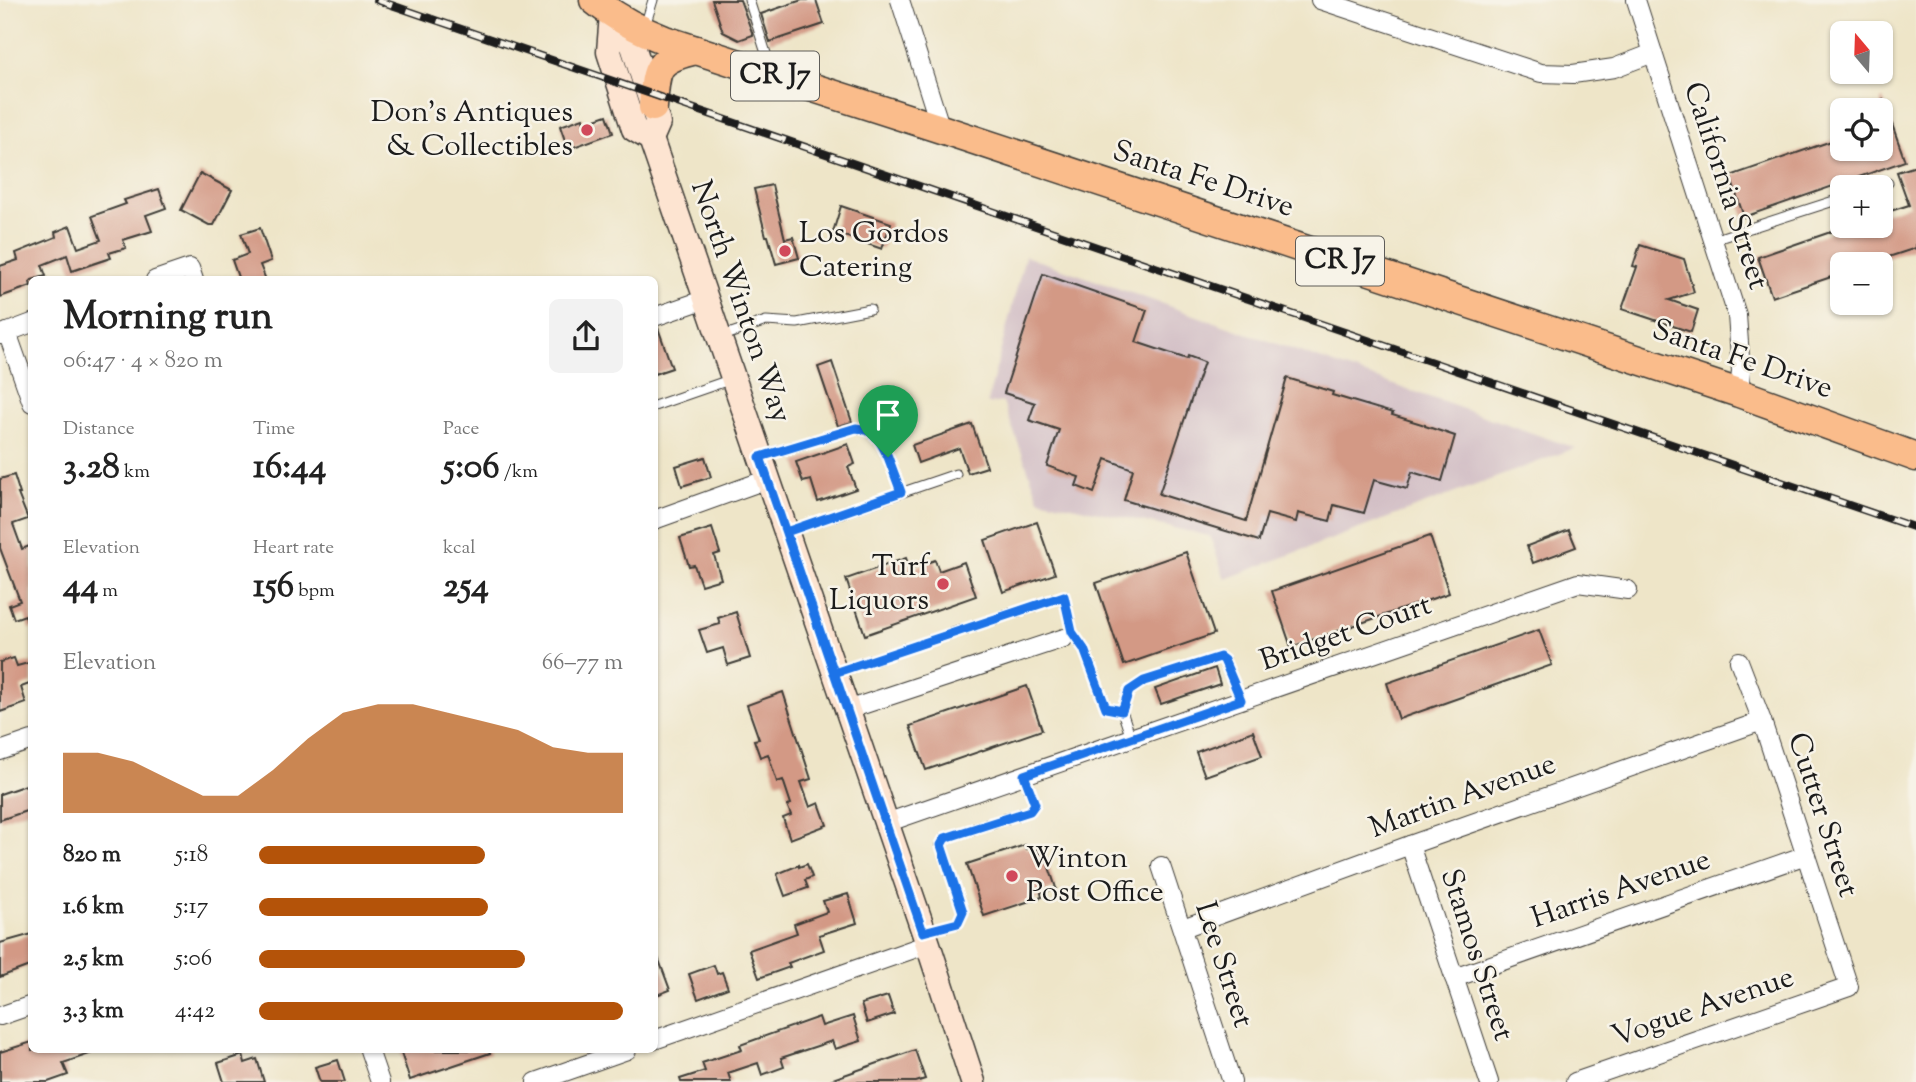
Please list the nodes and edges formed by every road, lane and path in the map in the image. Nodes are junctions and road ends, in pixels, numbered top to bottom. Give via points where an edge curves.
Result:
1 (653, 0) edge
2 (750, 0) edge
3 (900, 0) edge
4 (1320, 0) edge
5 (1636, 0) edge
6 (604, 5) edge
7 (643, 32) junction
8 (696, 50) junction
9 (1653, 53) junction
10 (773, 75) junction
11 (653, 107) junction
12 (942, 128) junction
13 (651, 139) junction
14 (1830, 202) edge
15 (1713, 240) junction
16 (706, 299) junction
17 (870, 309) dead end
18 (658, 316) edge
19 (28, 324) edge
20 (3, 333) edge
21 (719, 337) junction
22 (733, 379) junction
23 (28, 393) edge
24 (1738, 393) junction
25 (658, 405) edge
26 (1916, 457) edge
27 (764, 468) junction
28 (956, 474) dead end
29 (901, 492) junction
30 (658, 518) edge
31 (786, 532) junction
32 (1628, 590) dead end
33 (1068, 635) junction
34 (1739, 662) dead end
35 (834, 673) junction
36 (1241, 700) junction
37 (847, 710) junction
38 (1122, 711) junction
39 (1762, 721) junction
40 (1131, 738) junction
41 (28, 741) edge
42 (0, 751) edge
43 (1024, 775) junction
44 (886, 823) junction
45 (1410, 845) junction
46 (1806, 855) junction
47 (1161, 866) dead end
48 (1182, 928) junction
49 (926, 938) junction
50 (1454, 978) junction
51 (1849, 988) joint
52 (28, 1006) edge
53 (0, 1016) edge
54 (658, 1039) edge
55 (370, 1053) edge
56 (619, 1053) edge
57 (380, 1082) edge
58 (537, 1082) edge
59 (973, 1082) edge
60 (1232, 1082) edge
61 (1489, 1082) edge
62 (1575, 1082) edge

1 - 7 lane
2 - 10 lane
3 - 12 street
4 - 9 street via 1541,72 1573,74 1614,68
5 - 9 street, California Street
6 - 7 main road, Santa Fe Drive / CR J7
6 - 11 main road, North Winton Way via 633,46
6 - 13 main road, North Winton Way via 609,52 634,129
7 - 8 main road, Santa Fe Drive / CR J7
8 - 10 main road, Santa Fe Drive / CR J7
8 - 11 main road via 674,55 661,64 654,80
9 - 15 street, California Street
10 - 12 main road, Santa Fe Drive / CR J7
11 - 13 main road, North Winton Way via 658,124
12 - 24 main road, Santa Fe Drive / CR J7
13 - 16 main road, North Winton Way
14 - 15 lane
15 - 24 street, California Street via 1737,315
16 - 18 street
16 - 21 main road, North Winton Way
17 - 21 lane via 797,323 766,321
19 - 20 street
20 - 23 street
21 - 22 main road, North Winton Way
22 - 25 lane
22 - 27 main road, North Winton Way
24 - 26 main road, Santa Fe Drive / CR J7
27 - 29 lane via 856,428 868,429 888,457
27 - 30 street
27 - 31 main road, North Winton Way
28 - 29 lane
29 - 31 lane
31 - 35 main road, North Winton Way
32 - 36 street, Bridget Court via 1578,583
33 - 35 lane via 1064,596
33 - 37 street
33 - 38 lane via 1084,649 1106,708
34 - 39 street, Cutter Street
35 - 37 main road, North Winton Way
36 - 38 lane via 1220,657 1144,681 1129,691
36 - 40 street, Bridget Court
37 - 44 main road, North Winton Way
38 - 40 lane
39 - 45 street, Martin Avenue
39 - 46 street, Cutter Street
40 - 43 street, Bridget Court
41 - 42 street
43 - 44 street, Bridget Court
43 - 49 lane via 1035,804 1030,811 945,838 941,845 963,912 958,923
44 - 49 main road, North Winton Way
45 - 48 street, Martin Avenue
45 - 50 street, Stamos Street
46 - 50 street, Harris Avenue
46 - 51 street, Cutter Street
47 - 48 street, Lee Street
48 - 60 street, Lee Street
49 - 54 street
49 - 59 main road, North Winton Way
50 - 61 street, Stamos Street
51 - 62 street, Vogue Avenue
52 - 53 street
55 - 57 street
56 - 58 street

